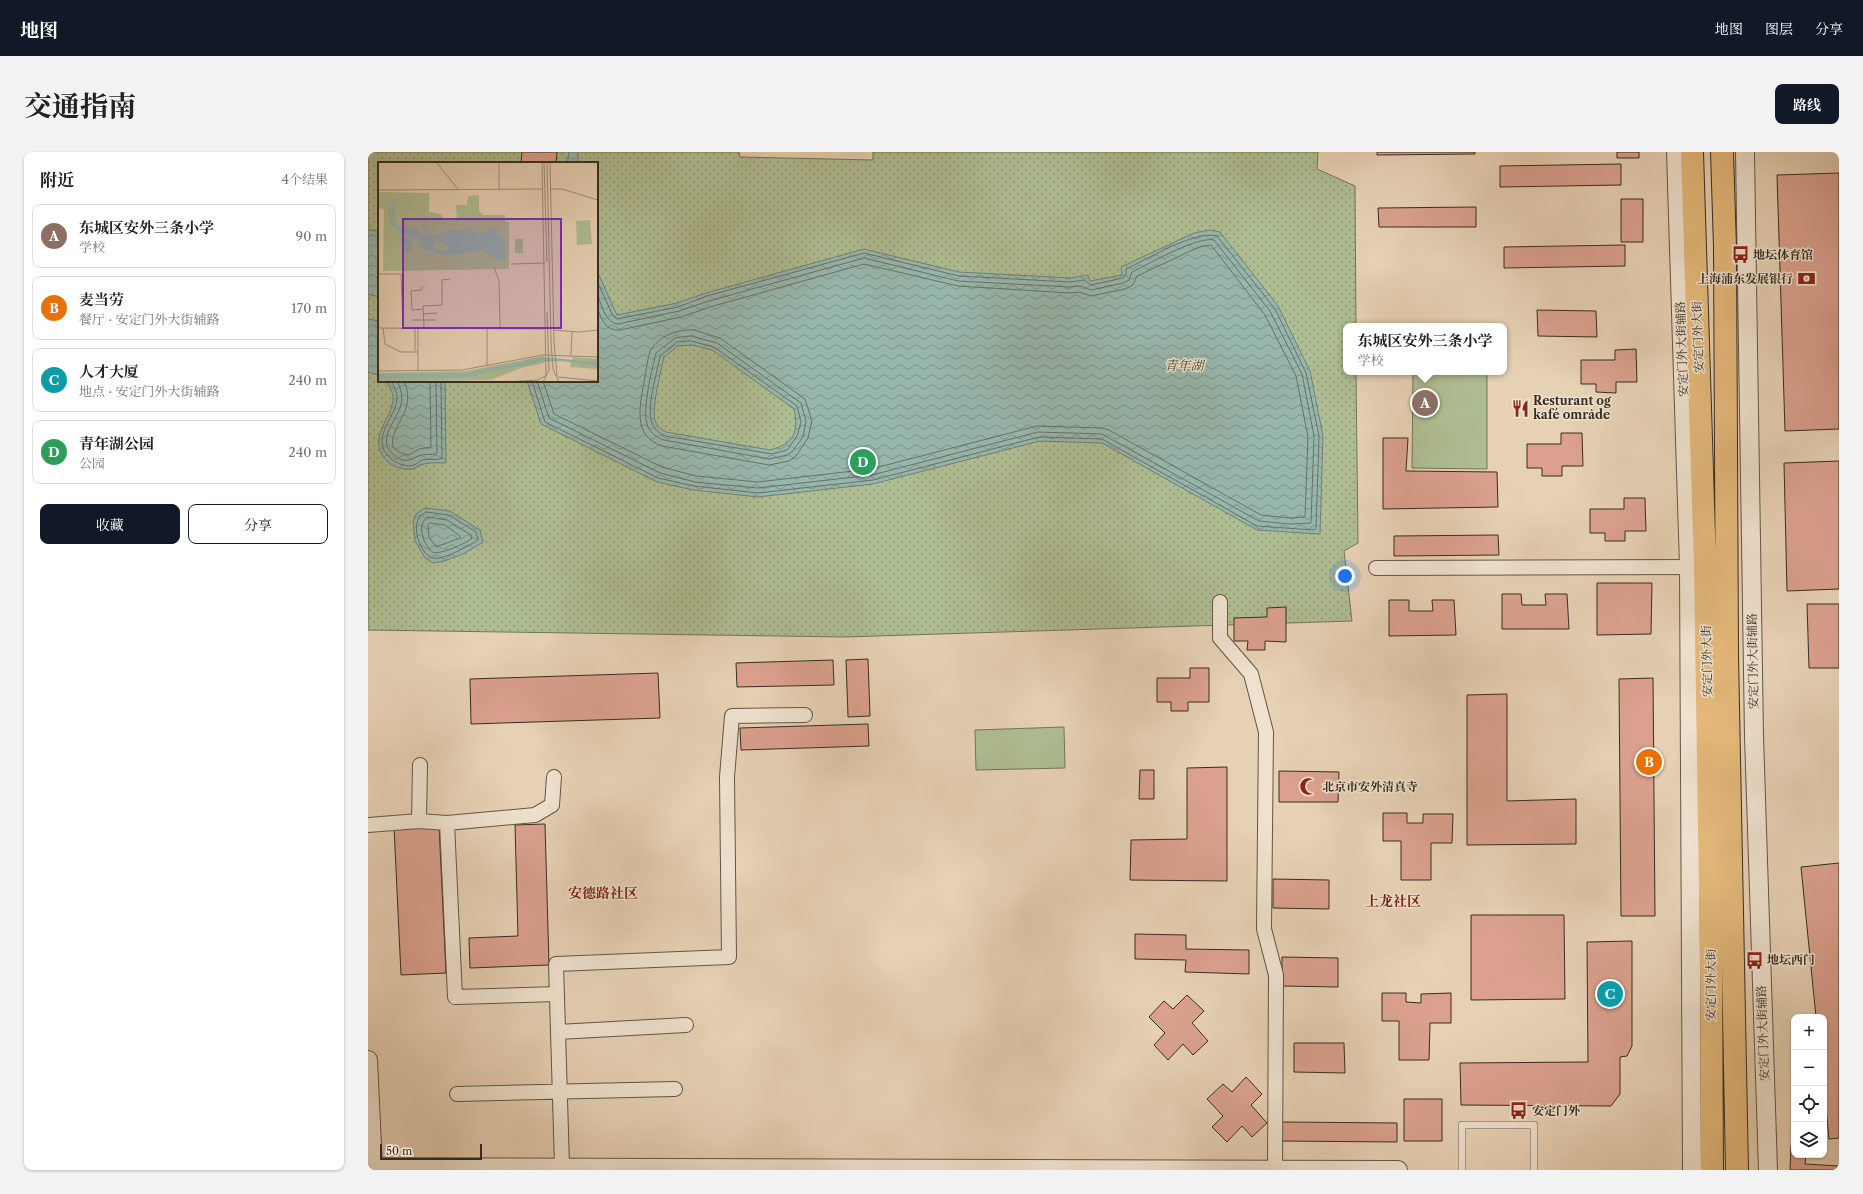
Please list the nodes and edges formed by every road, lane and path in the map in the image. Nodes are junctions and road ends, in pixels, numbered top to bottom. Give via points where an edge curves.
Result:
1 (1676, 152) edge
2 (1692, 152) edge
3 (1722, 152) edge
4 (1745, 152) edge
5 (1697, 567) junction
6 (1376, 568) dead end
7 (1220, 602) dead end
8 (805, 715) dead end
9 (420, 766) dead end
10 (554, 777) dead end
11 (419, 821) junction
12 (447, 823) junction
13 (368, 825) edge
14 (557, 994) junction
15 (686, 1025) dead end
16 (558, 1032) junction
17 (368, 1060) edge
18 (675, 1089) dead end
19 (560, 1093) junction
20 (457, 1094) dead end
21 (562, 1166) junction
22 (371, 1167) edge
23 (484, 1169) edge
24 (508, 1169) edge
25 (790, 1169) edge
26 (1149, 1169) edge
27 (1275, 1170) edge
28 (1398, 1170) edge
29 (1462, 1170) edge
30 (1534, 1170) edge
31 (1692, 1170) edge
32 (1712, 1170) edge
33 (1737, 1170) edge
34 (1768, 1170) edge

1 - 5 street, 安定门外大街辅路
2 - 5 main road, 安定门外大街
3 - 33 main road, 安定门外大街 via 1726,247 1728,687
4 - 34 street, 安定门外大街辅路 via 1754,728
5 - 6 street
5 - 31 street, 安定门外大街辅路
5 - 32 main road, 安定门外大街 via 1711,955
7 - 27 street via 1220,638 1252,674 1266,732 1264,929 1276,975
8 - 14 street via 732,716 726,777 729,957 556,964
9 - 11 street
10 - 12 street via 552,805 535,815
11 - 12 street
11 - 13 street
12 - 14 street via 455,997
14 - 16 street
15 - 16 street
16 - 19 street
17 - 22 street
18 - 19 street
19 - 20 street
19 - 21 street
21 - 24 street
21 - 25 street
22 - 23 street
23 - 24 street
25 - 26 street
26 - 27 street
27 - 28 street
29 - 30 lane via 1462,1125 1518,1124 1534,1125

